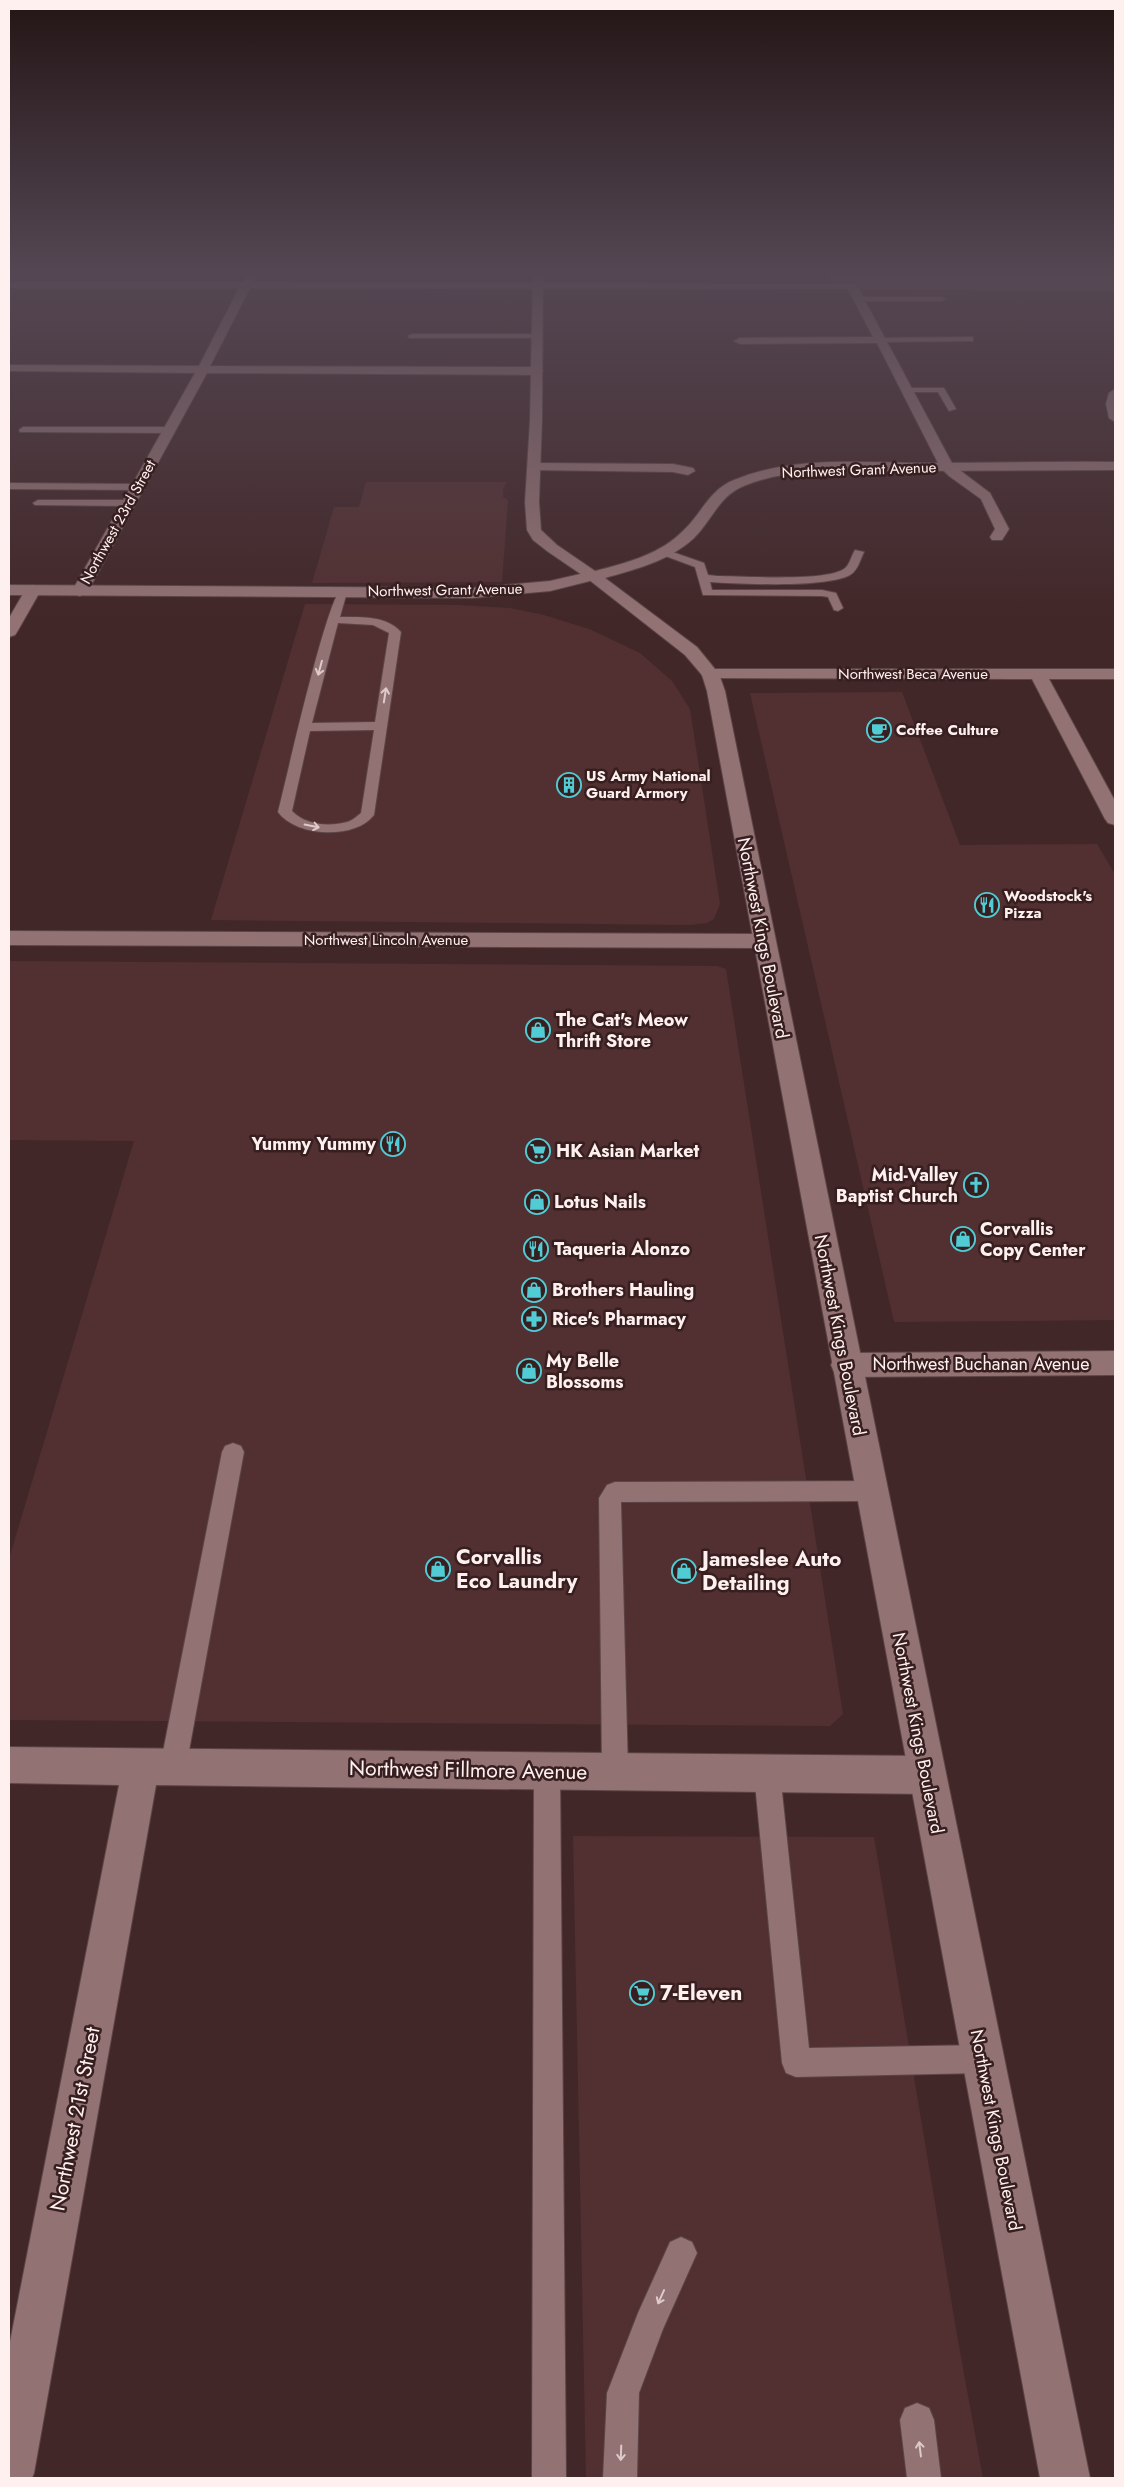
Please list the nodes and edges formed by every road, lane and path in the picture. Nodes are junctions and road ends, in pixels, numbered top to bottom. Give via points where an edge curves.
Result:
1 (194, 385) edge
2 (537, 385) edge
3 (903, 385) edge
4 (906, 390) junction
5 (1115, 393) edge
6 (952, 409) dead end
7 (1115, 418) edge
8 (23, 430) dead end
9 (170, 430) junction
10 (1115, 466) edge
11 (535, 467) junction
12 (947, 467) junction
13 (688, 471) dead end
14 (9, 486) edge
15 (138, 487) junction
16 (38, 503) dead end
17 (129, 503) junction
18 (997, 537) dead end
19 (664, 552) junction
20 (859, 552) dead end
21 (593, 576) junction
22 (704, 578) junction
23 (9, 590) edge
24 (33, 590) junction
25 (80, 591) junction
26 (342, 592) junction
27 (838, 608) dead end
28 (332, 620) junction
29 (9, 632) edge
30 (710, 674) junction
31 (1115, 674) edge
32 (1038, 675) junction
33 (381, 726) junction
34 (304, 727) junction
35 (1115, 819) edge
36 (9, 938) edge
37 (764, 941) junction
38 (1115, 1364) edge
39 (846, 1365) junction
40 (233, 1452) dead end
41 (871, 1491) junction
42 (9, 1765) edge
43 (157, 1766) junction
44 (547, 1771) junction
45 (615, 1771) junction
46 (767, 1773) junction
47 (927, 1776) junction
48 (982, 2059) junction
49 (681, 2253) dead end
50 (917, 2420) dead end
51 (9, 2472) edge
52 (549, 2478) edge
53 (620, 2478) edge
54 (924, 2478) edge
55 (1064, 2478) edge

1 - 9 street, Northwest 23rd Street
2 - 11 street, Northwest Kings Boulevard
3 - 4 street
4 - 6 lane via 941,390
4 - 12 street
5 - 7 street via 1112,404
8 - 9 lane
9 - 15 street, Northwest 23rd Street
10 - 12 street, Northwest Grant Avenue
11 - 13 street via 673,468
11 - 21 street, Northwest Kings Boulevard via 534,530 552,548
12 - 18 street via 984,494 1002,529
12 - 19 street, Northwest Grant Avenue via 815,468 756,477 722,492 688,535
14 - 15 lane
15 - 17 street, Northwest 23rd Street
16 - 17 lane
17 - 25 street, Northwest 23rd Street
19 - 21 street, Northwest Grant Avenue
19 - 22 lane via 700,565
20 - 22 lane via 855,564 844,574 824,578
21 - 26 street, Northwest Grant Avenue via 508,591
21 - 30 street, Northwest Kings Boulevard via 690,651
22 - 27 lane via 707,593 822,593 832,595
23 - 24 street, Northwest Grant Avenue
24 - 25 street, Northwest Grant Avenue
24 - 29 street
25 - 26 street, Northwest Grant Avenue
26 - 28 lane
33 -> 28 lane via 395,632 387,624
28 -> 34 lane
30 - 32 street, Northwest Beca Avenue
30 - 37 street, Northwest Kings Boulevard
31 - 32 street, Northwest Beca Avenue
32 - 35 street
33 - 34 lane
34 -> 33 lane via 286,812 295,822 317,828 352,826 367,814
36 - 37 street, Northwest Lincoln Avenue
37 - 39 street, Northwest Kings Boulevard
38 - 39 street, Northwest Buchanan Avenue
39 - 41 street, Northwest Kings Boulevard
40 - 43 lane
41 - 45 lane via 615,1492 610,1498
41 - 47 street, Northwest Kings Boulevard
42 - 43 street, Northwest Fillmore Avenue
43 - 44 street, Northwest Fillmore Avenue
43 - 51 street, Northwest 21st Street
44 - 45 street, Northwest Fillmore Avenue
44 - 52 lane
45 - 46 street, Northwest Fillmore Avenue
46 - 47 street, Northwest Fillmore Avenue
46 - 48 lane via 796,2063
47 - 48 street, Northwest Kings Boulevard
48 - 55 street, Northwest Kings Boulevard
49 -> 53 lane via 623,2393
54 -> 50 lane

